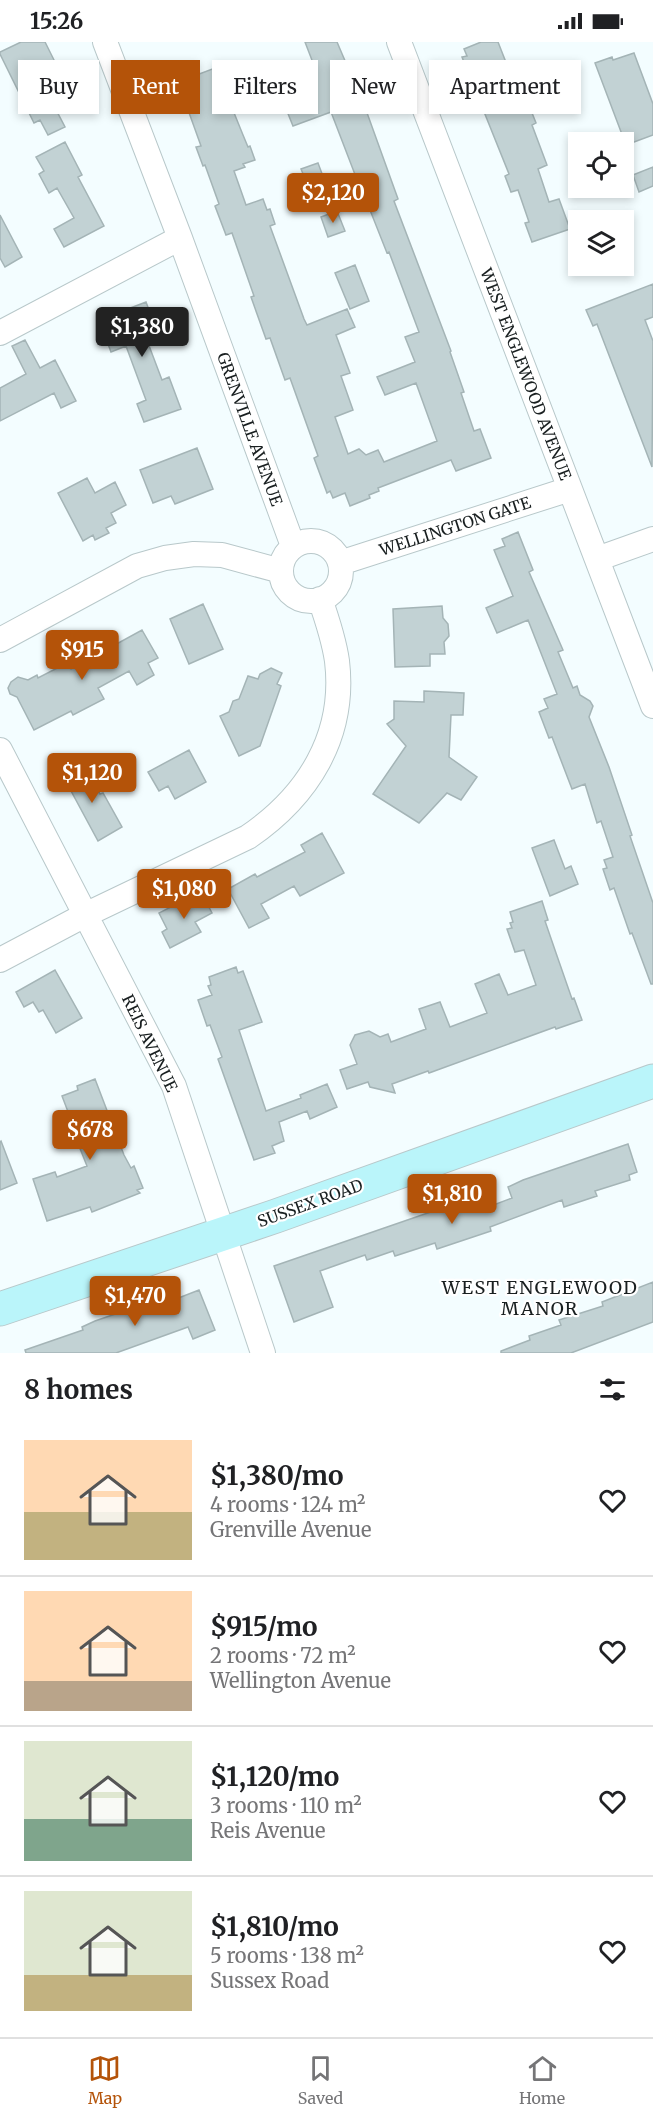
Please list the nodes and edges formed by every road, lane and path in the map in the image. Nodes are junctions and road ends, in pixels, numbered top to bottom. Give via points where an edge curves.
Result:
1 (105, 42) edge
2 (399, 42) edge
3 (180, 238) junction
4 (0, 333) edge
5 (570, 489) junction
6 (653, 539) edge
7 (293, 546) junction
8 (597, 559) junction
9 (340, 563) junction
10 (281, 571) junction
11 (320, 599) junction
12 (0, 640) edge
13 (653, 706) edge
14 (0, 750) edge
15 (85, 915) junction
16 (0, 960) edge
17 (653, 1081) edge
18 (223, 1234) junction
19 (0, 1310) edge
20 (262, 1353) edge

1 - 3 street, GRENVILLE AVENUE
2 - 5 street, WEST ENGLEWOOD AVENUE
3 - 4 street
3 - 7 street, GRENVILLE AVENUE
5 - 8 street, WEST ENGLEWOOD AVENUE
5 - 9 street, WELLINGTON GATE
6 - 8 street
7 - 9 street via 302,542 321,543
7 - 10 street via 286,553
8 - 13 street, WEST ENGLEWOOD AVENUE
9 - 11 street via 333,591
10 - 11 street via 288,590 296,596
10 - 12 street via 222,555 165,558 137,566
11 - 15 street via 337,662 338,690 326,745 313,774 272,821 248,837
14 - 15 street, REIS AVENUE
15 - 16 street
15 - 18 street, REIS AVENUE via 174,1086
17 - 18 street, SUSSEX ROAD
18 - 19 street, SUSSEX ROAD
18 - 20 street, REIS AVENUE

